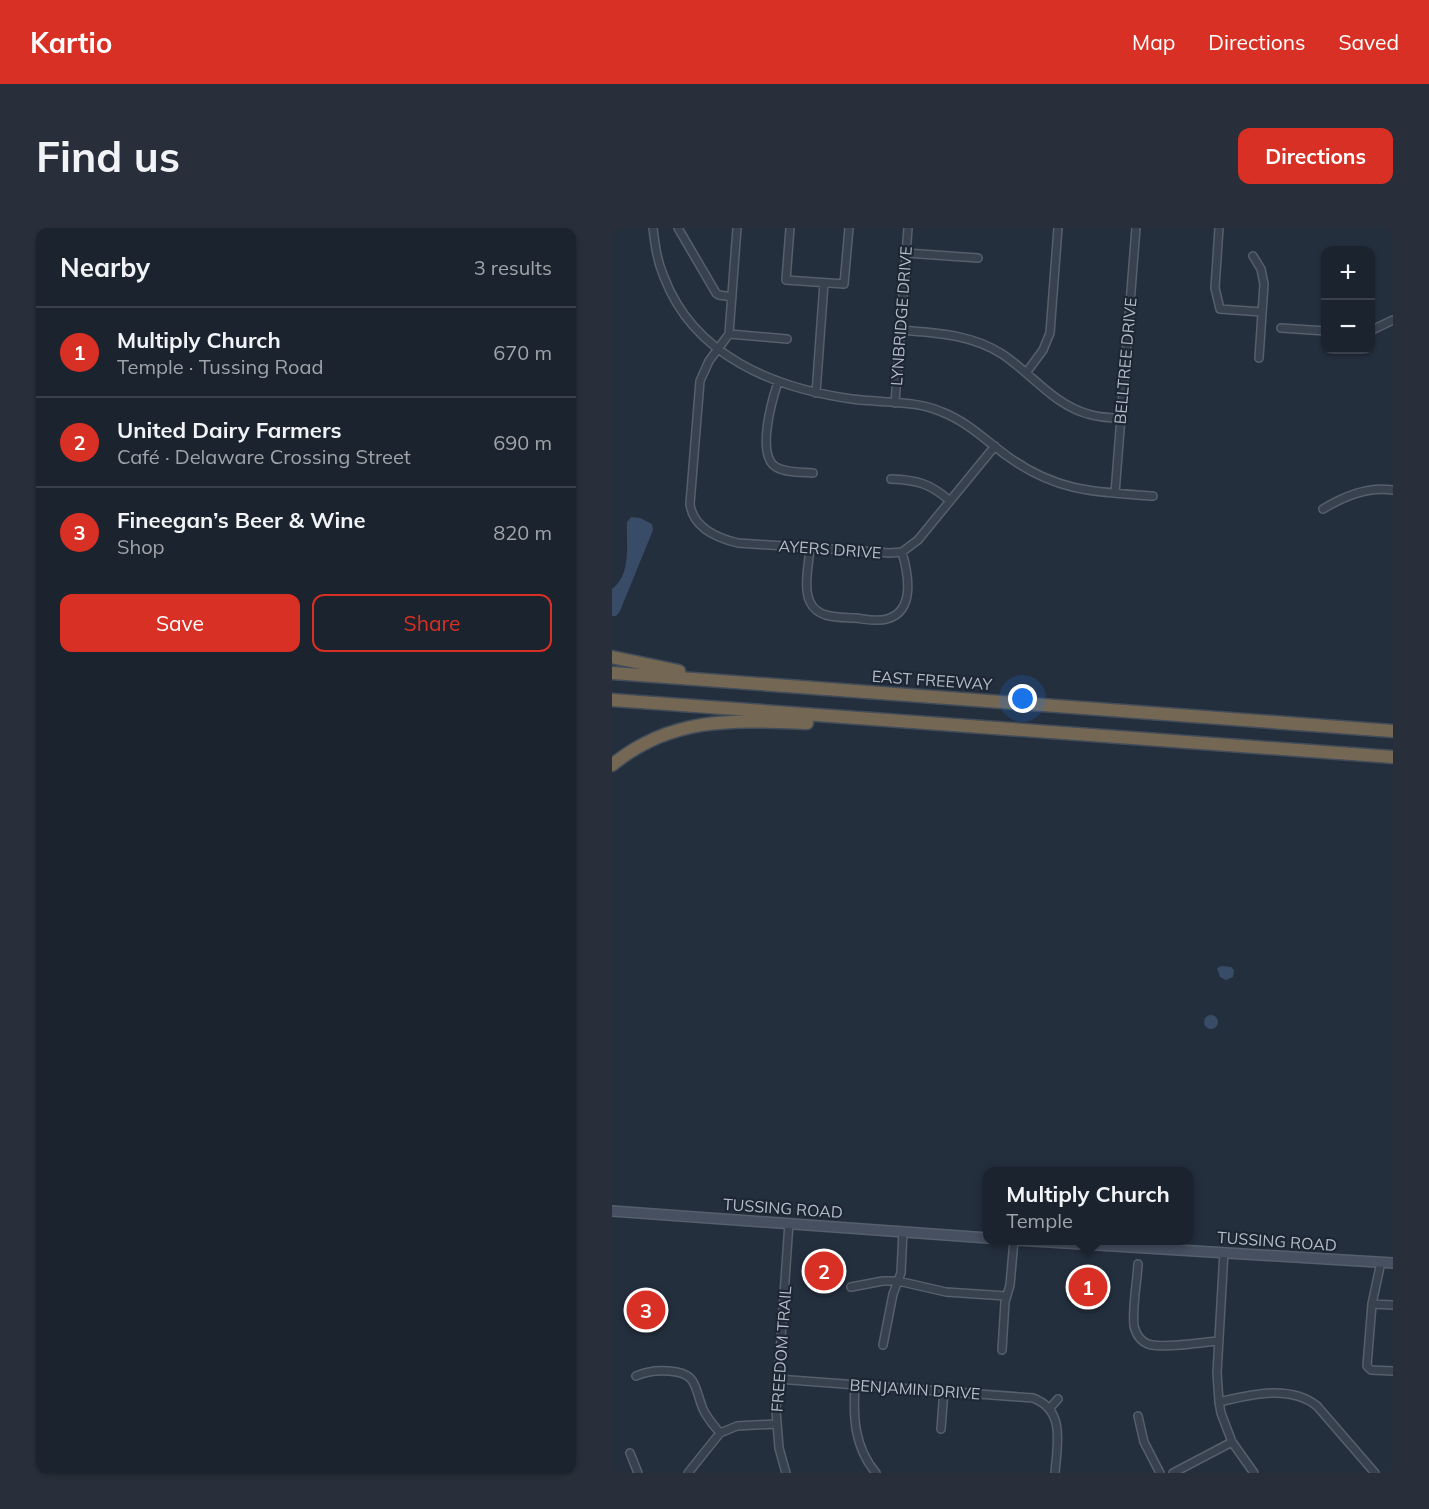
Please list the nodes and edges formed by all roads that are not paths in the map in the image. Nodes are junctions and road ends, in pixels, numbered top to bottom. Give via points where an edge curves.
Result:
1 (653, 228) edge
2 (678, 228) edge
3 (737, 228) edge
4 (790, 228) edge
5 (849, 228) edge
6 (908, 228) edge
7 (1058, 228) edge
8 (1136, 228) edge
9 (1219, 228) edge
10 (906, 253) junction
11 (1253, 256) dead end
12 (978, 258) dead end
13 (824, 283) junction
14 (732, 297) junction
15 (1262, 312) junction
16 (1393, 320) edge
17 (1281, 328) dead end
18 (1375, 329) edge
19 (900, 330) junction
20 (1321, 332) edge
21 (729, 334) junction
22 (787, 339) dead end
23 (718, 350) junction
24 (1259, 358) dead end
25 (1026, 373) junction
26 (778, 382) junction
27 (816, 393) junction
28 (895, 403) junction
29 (1120, 418) junction
30 (995, 446) junction
31 (813, 473) dead end
32 (891, 479) dead end
33 (1393, 490) edge
34 (1115, 493) junction
35 (1153, 496) dead end
36 (950, 501) junction
37 (1323, 509) dead end
38 (810, 547) junction
39 (902, 552) junction
40 (612, 657) edge
41 (612, 673) edge
42 (727, 681) junction
43 (612, 700) edge
44 (1393, 731) edge
45 (1032, 732) junction
46 (1393, 757) edge
47 (612, 765) edge
48 (612, 1211) edge
49 (789, 1223) junction
50 (903, 1231) junction
51 (983, 1238) edge
52 (1014, 1245) edge
53 (1102, 1245) edge
54 (1224, 1252) junction
55 (1381, 1262) junction
56 (1393, 1263) edge
57 (1138, 1264) dead end
58 (898, 1281) junction
59 (851, 1287) dead end
60 (1006, 1296) junction
61 (1372, 1304) junction
62 (1393, 1305) edge
63 (1219, 1341) junction
64 (884, 1345) dead end
65 (1002, 1350) dead end
66 (1393, 1371) edge
67 (697, 1372) dead end
68 (636, 1376) dead end
69 (691, 1378) junction
70 (777, 1379) junction
71 (855, 1385) junction
72 (944, 1390) junction
73 (1058, 1399) dead end
74 (1219, 1402) junction
75 (1050, 1408) junction
76 (1138, 1416) dead end
77 (776, 1424) junction
78 (941, 1429) dead end
79 (720, 1433) junction
80 (1232, 1442) junction
81 (630, 1452) dead end
82 (638, 1473) edge
83 (688, 1473) edge
84 (786, 1473) edge
85 (876, 1473) edge
86 (1055, 1473) edge
87 (1160, 1473) edge
88 (1173, 1473) edge
89 (1254, 1473) edge
90 (1375, 1473) edge

1 - 23 street via 657,258 671,295 697,332
2 - 14 street via 716,293
3 - 14 street
4 - 13 street via 786,280
5 - 13 street via 844,284
6 - 10 street, LYNBRIDGE DRIVE
7 - 25 street via 1050,333
8 - 29 street, BELLTREE DRIVE
9 - 15 street via 1215,288 1220,309
10 - 12 street
10 - 19 street, LYNBRIDGE DRIVE
11 - 15 street via 1263,277
13 - 27 street
14 - 21 street
15 - 24 street
16 - 18 street
17 - 20 street
19 - 25 street via 967,338 1003,355
19 - 28 street, LYNBRIDGE DRIVE
21 - 22 street
21 - 23 street
23 - 26 street
23 - 38 street, AYERS DRIVE via 702,374 698,389 690,504 695,520 703,528 738,543
25 - 29 street via 1068,406 1086,414
26 - 27 street
26 - 31 street via 770,407 766,451 769,460 783,470
27 - 28 street
28 - 30 street via 941,411 973,428
29 - 34 street, BELLTREE DRIVE
30 - 34 street via 1052,482 1080,490
30 - 36 street, AYERS DRIVE
32 - 36 street via 929,485
33 - 37 street via 1362,492
34 - 35 street
36 - 39 street, AYERS DRIVE via 918,540
38 - 39 street, AYERS DRIVE
38 - 39 street via 807,590 814,609 830,617 881,620 896,615 906,600 908,577
40 - 42 highway
41 - 42 highway, EAST FREEWAY
42 - 44 highway, EAST FREEWAY
43 - 45 highway
45 - 46 highway
45 - 47 highway via 727,721 658,737
48 - 49 main road, TUSSING ROAD
49 - 50 main road, TUSSING ROAD
49 - 70 street, FREEDOM TRAIL
50 - 51 main road, TUSSING ROAD
50 - 58 street
52 - 60 street
53 - 54 main road, TUSSING ROAD
54 - 55 main road, TUSSING ROAD
54 - 63 street
55 - 56 main road, TUSSING ROAD
55 - 61 street
57 - 63 street via 1134,1322 1140,1338 1157,1346
58 - 59 street
58 - 60 street via 946,1292
58 - 64 street
60 - 65 street
61 - 62 street
61 - 66 street via 1368,1368
63 - 74 street
67 - 69 street
68 - 69 street via 658,1370 681,1372
69 - 79 street via 703,1409
70 - 71 street, BENJAMIN DRIVE
70 - 77 street, FREEDOM TRAIL
71 - 72 street, BENJAMIN DRIVE
71 - 85 street via 857,1437
72 - 75 street, BENJAMIN DRIVE via 1027,1396
72 - 78 street
73 - 75 street
74 - 80 street
74 - 90 street via 1258,1394 1306,1399 1317,1406
75 - 86 street via 1058,1426
76 - 87 street via 1144,1442
77 - 79 street via 737,1426
77 - 84 street, FREEDOM TRAIL
79 - 83 street
80 - 88 street
80 - 89 street
81 - 82 street

